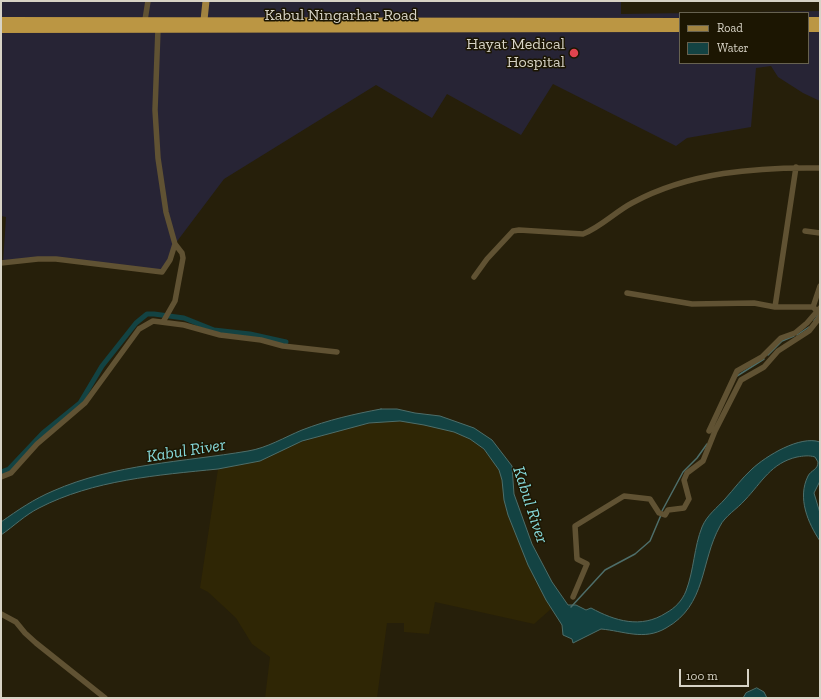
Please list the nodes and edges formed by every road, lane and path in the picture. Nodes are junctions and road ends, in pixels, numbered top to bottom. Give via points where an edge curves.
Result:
1 (148, 1) edge
2 (206, 1) edge
3 (145, 20) junction
4 (204, 20) junction
5 (1, 21) edge
6 (809, 21) edge
7 (820, 21) edge
8 (679, 22) edge
9 (37, 25) junction
10 (524, 25) junction
11 (610, 25) junction
12 (679, 28) edge
13 (809, 28) edge
14 (820, 28) edge
15 (1, 29) edge
16 (158, 29) junction
17 (796, 167) junction
18 (820, 168) edge
19 (805, 231) dead end
20 (820, 233) edge
21 (178, 246) junction
22 (1, 263) edge
23 (474, 277) dead end
24 (820, 286) edge
25 (627, 292) dead end
26 (775, 307) junction
27 (817, 310) edge
28 (820, 317) edge
29 (163, 322) junction
30 (337, 352) dead end
31 (708, 431) dead end
32 (1, 477) edge
33 (573, 597) dead end
34 (1, 614) edge
35 (105, 698) edge

1 - 3 street
2 - 4 main road
3 - 4 highway, Kabul Ningarhar Road
3 - 9 highway, Kabul Ningarhar Road
4 - 10 highway, Kabul Ningarhar Road
5 - 9 highway, Kabul Ningarhar Road
6 - 7 highway
8 - 11 highway, Kabul Ningarhar Road
9 - 15 highway, Kabul Ningarhar Road
9 - 16 highway, Kabul Ningarhar Road
10 - 11 highway, Kabul Ningarhar Road
10 - 16 highway, Kabul Ningarhar Road
11 - 12 highway, Kabul Ningarhar Road
13 - 14 highway
16 - 21 street via 155,110 157,139 166,212
17 - 18 street
17 - 23 street via 712,175 682,182 631,203 583,234 519,230 513,232 487,258
17 - 26 street
19 - 20 street
21 - 22 street via 162,272 56,259
21 - 29 street via 183,258 178,288 175,301
24 - 27 street
25 - 26 street via 692,304 754,303
26 - 27 street
27 - 31 street via 795,333 781,338 762,356 737,371
28 - 33 street via 809,331 778,351 766,365 741,380 703,461 687,473 684,480 690,499 684,508 668,510 665,515 659,513 650,499 624,496 575,526 577,559 588,564
29 - 30 street via 283,346
29 - 32 street via 154,321 139,329 85,403 37,444 11,474
34 - 35 street via 16,622 36,643

